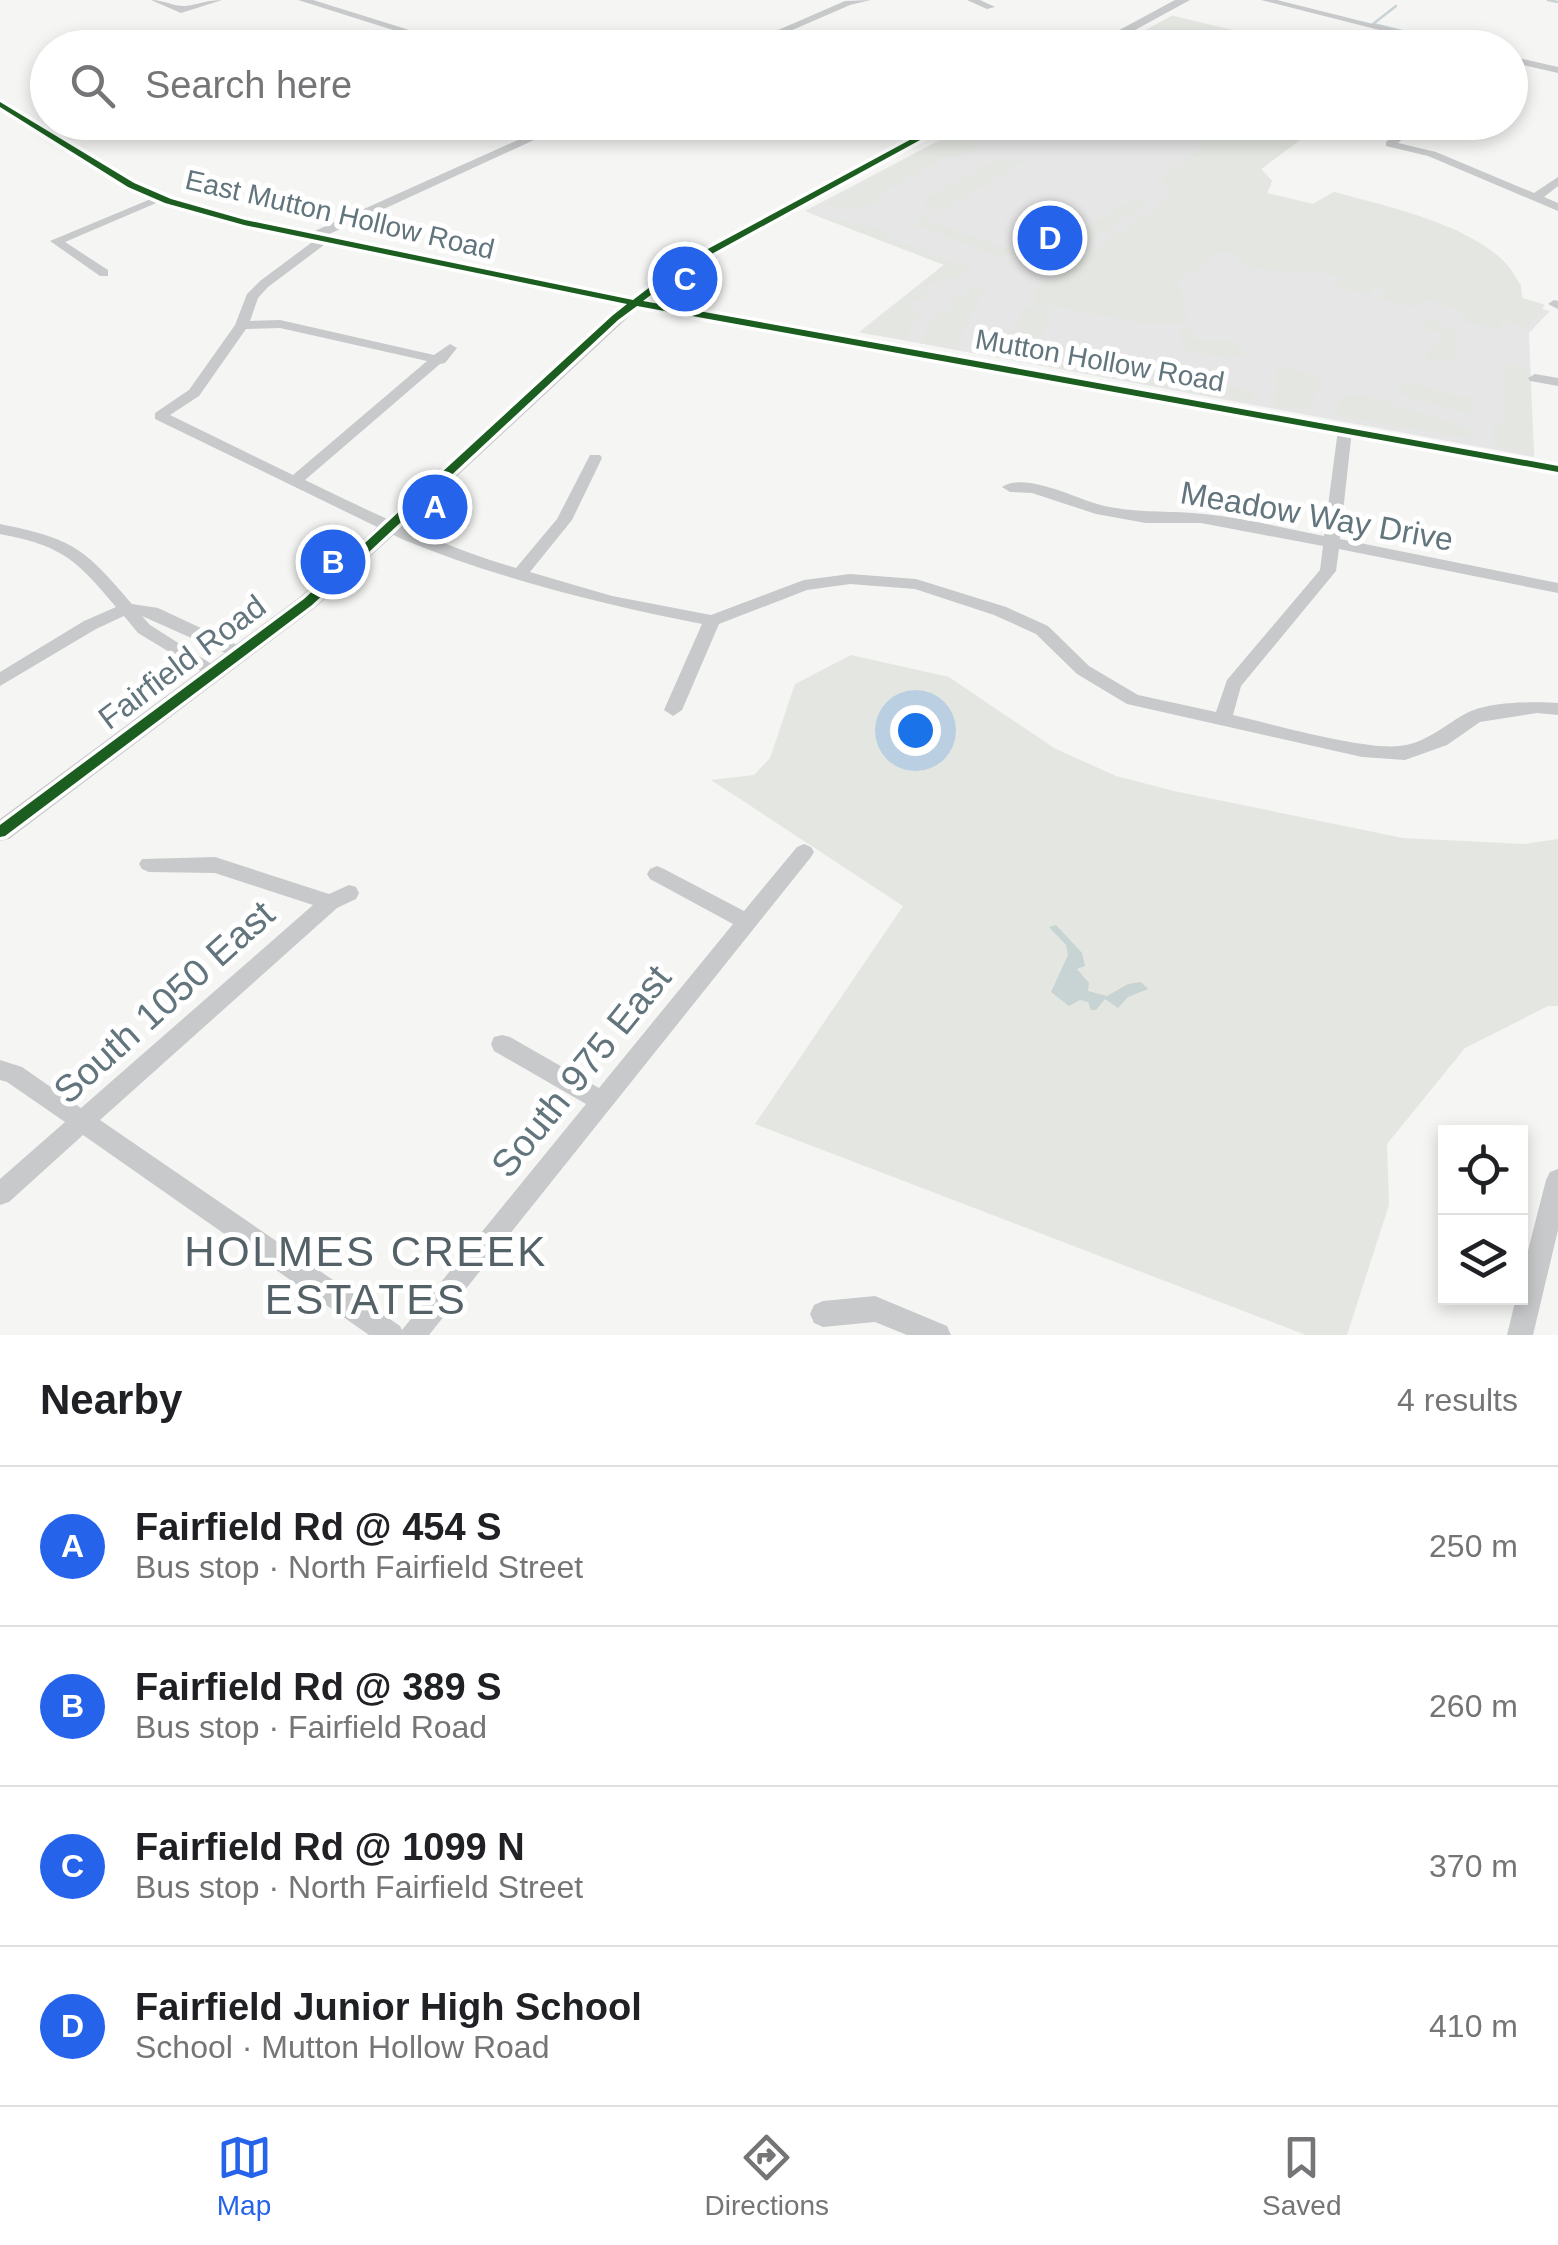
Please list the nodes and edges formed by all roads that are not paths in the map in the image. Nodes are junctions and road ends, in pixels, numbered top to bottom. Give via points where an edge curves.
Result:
1 (156, 0) edge
2 (217, 0) edge
3 (302, 0) edge
4 (866, 0) edge
5 (1184, 0) edge
6 (1266, 0) edge
7 (402, 30) edge
8 (783, 30) edge
9 (1126, 30) edge
10 (1390, 30) edge
11 (1528, 63) edge
12 (1558, 70) edge
13 (0, 104) edge
14 (30, 123) edge
15 (58, 140) edge
16 (529, 140) edge
17 (916, 140) edge
18 (1395, 140) edge
19 (1558, 180) edge
20 (162, 198) junction
21 (1535, 198) junction
22 (1558, 207) edge
23 (318, 238) junction
24 (104, 273) dead end
25 (633, 302) junction
26 (242, 324) junction
27 (1535, 378) dead end
28 (1558, 382) edge
29 (1345, 430) junction
30 (595, 458) dead end
31 (1558, 469) edge
32 (295, 481) junction
33 (1010, 487) dead end
34 (390, 528) junction
35 (0, 529) edge
36 (1331, 542) junction
37 (519, 575) junction
38 (1558, 588) edge
39 (125, 609) junction
40 (712, 620) junction
41 (240, 653) junction
42 (215, 672) junction
43 (0, 680) edge
44 (1558, 709) edge
45 (673, 710) dead end
46 (1222, 722) junction
47 (0, 832) edge
48 (804, 852) dead end
49 (149, 864) dead end
50 (658, 874) dead end
51 (747, 922) junction
52 (502, 1044) dead end
53 (0, 1070) edge
54 (601, 1101) junction
55 (82, 1121) junction
56 (1558, 1180) edge
57 (0, 1194) edge
58 (823, 1314) dead end
59 (391, 1335) edge
60 (412, 1335) edge
61 (938, 1335) edge
62 (1520, 1335) edge

1 - 2 street via 181,10
3 - 7 street
4 - 8 street
5 - 9 street
6 - 10 street
11 - 12 street
13 - 14 street, East Mutton Hollow Road
15 - 20 street, East Mutton Hollow Road
16 - 23 street
17 - 25 street, Fairfield Road via 709,251
18 - 21 street via 1390,144 1432,154
19 - 21 street
20 - 23 street, East Mutton Hollow Road
20 - 24 street via 56,241
21 - 22 street
23 - 25 street, East Mutton Hollow Road
23 - 26 street via 252,297
25 - 29 street, Mutton Hollow Road
25 - 34 street, Fairfield Road
26 - 32 street via 194,393 160,416
26 - 32 street via 280,324 445,354
27 - 28 street
29 - 31 street, Mutton Hollow Road
29 - 36 street
30 - 37 street via 564,520
32 - 34 street
33 - 36 street, Meadow Way Drive via 1146,518 1201,518
34 - 37 street
34 - 41 street, Fairfield Road
35 - 39 street via 68,549
36 - 38 street, Meadow Way Drive
36 - 46 street via 1328,571 1233,684
37 - 40 street
39 - 41 street via 152,612
39 - 42 street via 159,640
39 - 43 street
40 - 45 street
40 - 46 street via 804,585 850,579 916,584 1042,630 1082,670 1133,700
41 - 42 street, Fairfield Road
42 - 47 street, Fairfield Road
44 - 46 street via 1475,716 1405,753
48 - 51 street, South 975 East
49 - 55 street, South 1050 East via 215,865 339,897
50 - 51 street
51 - 54 street, South 975 East
52 - 54 street
53 - 55 street
54 - 60 street, South 975 East
55 - 57 street, South 1050 East
55 - 59 street
56 - 62 street
58 - 61 street via 876,1309

